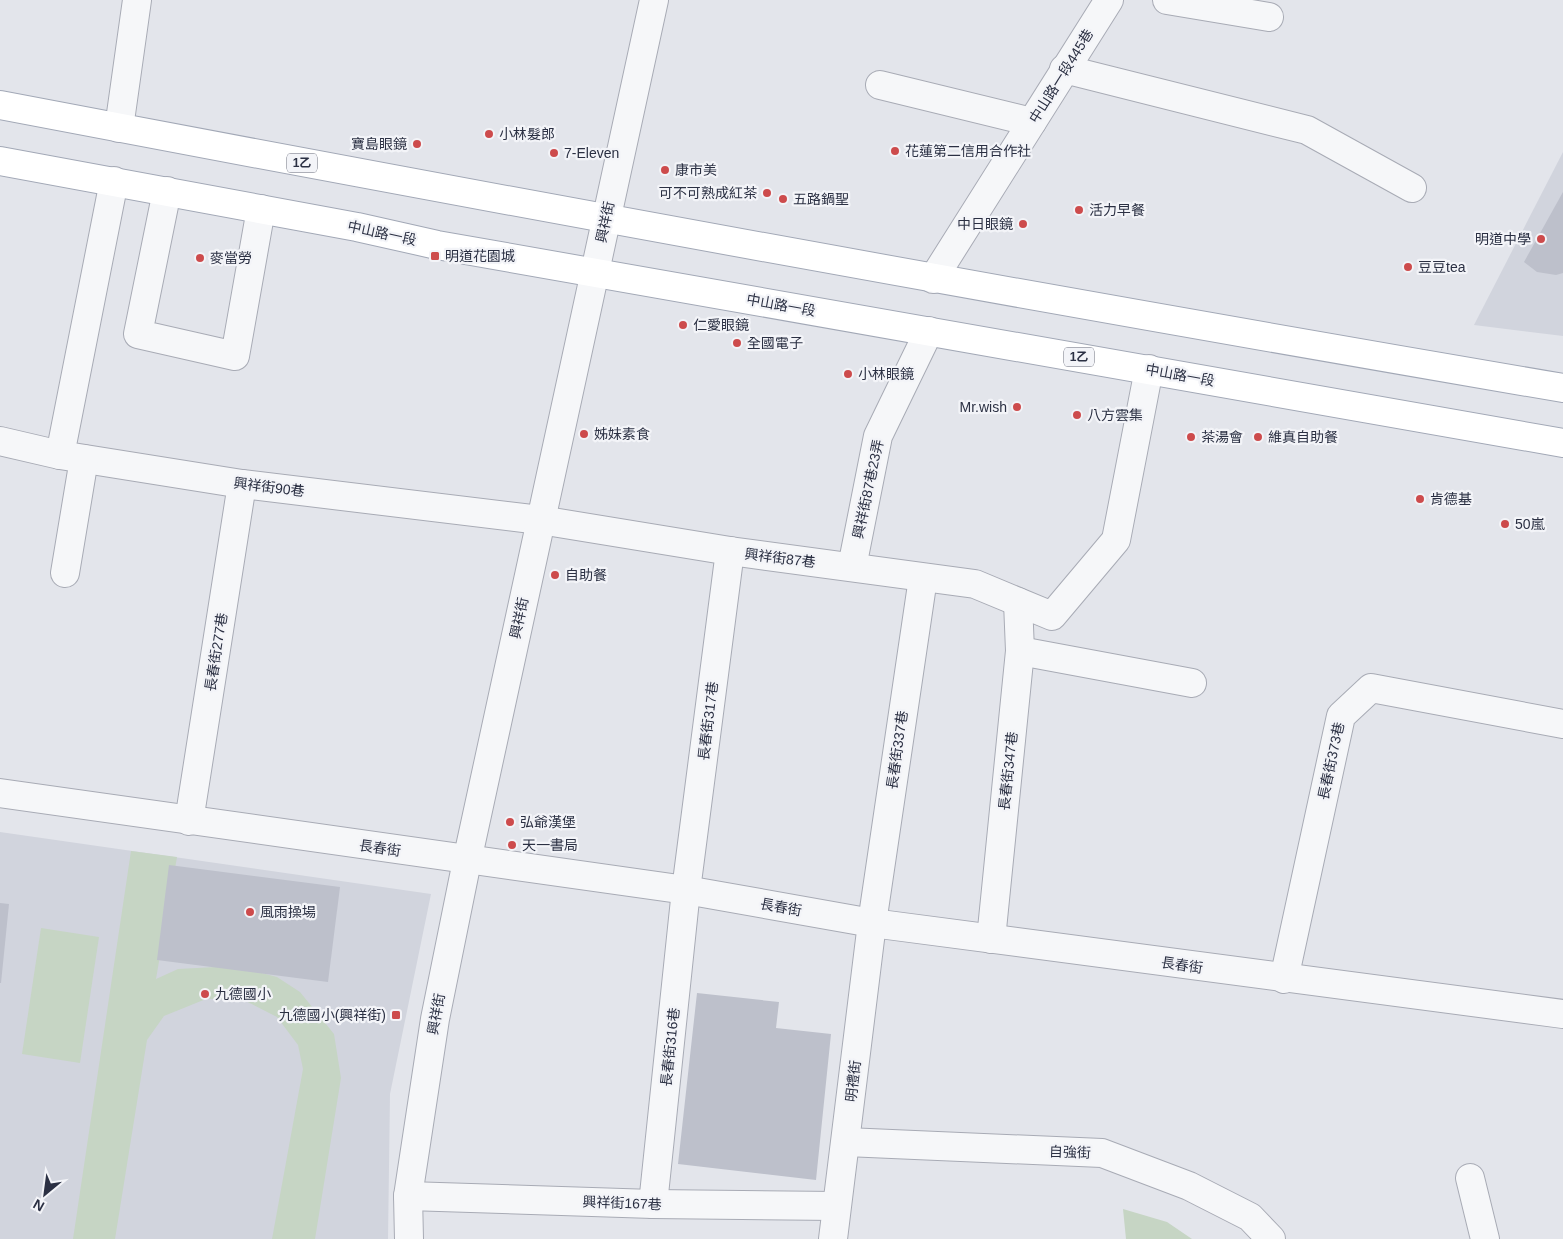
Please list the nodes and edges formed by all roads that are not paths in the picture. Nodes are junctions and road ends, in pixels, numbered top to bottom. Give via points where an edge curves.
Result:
1 (137, 0) edge
2 (654, 0) edge
3 (1109, 0) edge
4 (1167, 0) edge
5 (1269, 17) dead end
6 (1064, 69) junction
7 (880, 85) dead end
8 (0, 105) edge
9 (1032, 122) junction
10 (119, 128) junction
11 (0, 161) edge
12 (114, 181) junction
13 (1412, 188) dead end
14 (166, 191) junction
15 (261, 209) junction
16 (605, 218) junction
17 (594, 272) junction
18 (933, 279) junction
19 (929, 331) junction
20 (1149, 369) junction
21 (1563, 388) edge
22 (0, 441) edge
23 (1563, 443) edge
24 (72, 457) junction
25 (242, 484) junction
26 (540, 520) junction
27 (730, 551) junction
28 (852, 567) junction
29 (65, 573) dead end
30 (923, 578) junction
31 (1018, 602) junction
32 (1020, 651) junction
33 (1192, 683) dead end
34 (1563, 724) edge
35 (0, 793) edge
36 (189, 821) junction
37 (467, 861) junction
38 (686, 890) junction
39 (872, 923) junction
40 (991, 939) junction
41 (1284, 979) junction
42 (1563, 1014) edge
43 (846, 1142) junction
44 (1470, 1178) dead end
45 (408, 1196) junction
46 (653, 1204) junction
47 (836, 1206) junction
48 (409, 1239) edge
49 (832, 1239) edge
50 (1271, 1239) edge
51 (1485, 1239) edge

1 - 10 street
2 - 16 street, 興祥街
3 - 6 street, 中山路一段445巷
4 - 5 street
6 - 9 street, 中山路一段445巷
6 - 13 street via 1308,130
7 - 9 street
8 - 10 main road, 1乙
9 - 18 street, 中山路一段445巷
10 - 16 main road, 1乙 via 467,195
11 - 12 main road, 中山路一段 / 1乙
12 - 14 main road, 中山路一段 / 1乙
12 - 24 street
14 - 15 main road, 中山路一段 / 1乙
14 - 15 street via 138,334 235,356
15 - 17 main road, 中山路一段 / 1乙 via 437,245
16 - 17 street, 興祥街
16 - 18 main road, 1乙
17 - 19 main road, 中山路一段 / 1乙
17 - 26 street, 興祥街
18 - 21 main road, 1乙
19 - 20 main road, 中山路一段 / 1乙
19 - 28 street, 興祥街87巷23弄 via 878,436
20 - 23 main road, 中山路一段 / 1乙
20 - 31 street, 興祥街87巷 via 1116,540 1052,616
22 - 24 street, 興祥街90巷
24 - 25 street, 興祥街90巷
24 - 29 street
25 - 26 street, 興祥街90巷
25 - 36 street, 長春街277巷
26 - 27 street, 興祥街87巷
26 - 37 street, 興祥街
27 - 28 street, 興祥街87巷
27 - 38 street, 長春街317巷
28 - 30 street, 興祥街87巷
30 - 31 street, 興祥街87巷 via 975,584
30 - 39 street, 長春街337巷
31 - 32 street, 長春街347巷
32 - 33 street
32 - 40 street, 長春街347巷
34 - 41 street, 長春街373巷 via 1371,688 1341,716
35 - 36 street, 長春街
36 - 37 street, 長春街
37 - 38 street, 長春街
37 - 45 street, 興祥街 via 435,1019
38 - 39 street, 長春街
38 - 46 street, 長春街316巷
39 - 40 street, 長春街
39 - 43 street, 明禮街
40 - 41 street, 長春街
41 - 42 street, 長春街
43 - 47 street, 明禮街
43 - 50 street, 自強街 via 1102,1153 1207,1194 1250,1216
44 - 51 street
45 - 46 street, 興祥街167巷
45 - 48 street, 興祥街
46 - 47 street, 興祥街167巷
47 - 49 street, 明禮街

